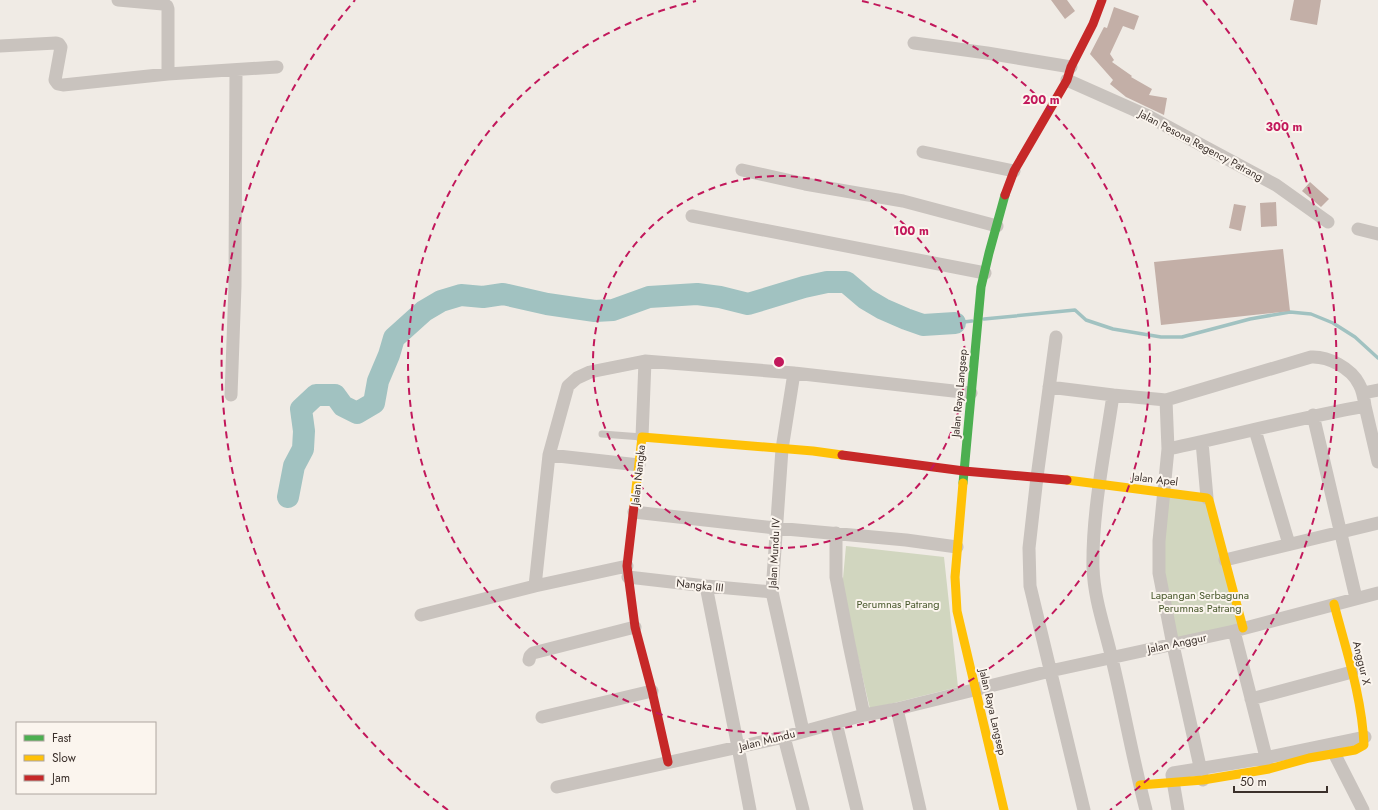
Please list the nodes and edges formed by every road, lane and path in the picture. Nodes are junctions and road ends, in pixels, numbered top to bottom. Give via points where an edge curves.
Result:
1 (120, 0) edge
2 (1102, 0) edge
3 (914, 43) dead end
4 (0, 46) edge
5 (277, 67) dead end
6 (1071, 67) junction
7 (236, 70) junction
8 (168, 74) junction
9 (1067, 80) junction
10 (922, 152) dead end
11 (742, 170) dead end
12 (1014, 171) junction
13 (692, 216) dead end
14 (1328, 222) dead end
15 (997, 226) junction
16 (1358, 230) dead end
17 (1378, 234) edge
18 (985, 273) junction
19 (1056, 337) dead end
20 (645, 361) junction
21 (794, 372) junction
22 (1049, 387) junction
23 (1378, 390) edge
24 (971, 393) junction
25 (231, 395) dead end
26 (1113, 395) junction
27 (1364, 399) junction
28 (1166, 400) junction
29 (1313, 415) junction
30 (1255, 430) junction
31 (602, 434) dead end
32 (642, 436) junction
33 (1202, 442) junction
34 (782, 449) junction
35 (1168, 449) junction
36 (549, 455) junction
37 (1378, 462) edge
38 (639, 465) junction
39 (964, 471) junction
40 (1037, 477) junction
41 (1100, 484) junction
42 (1164, 492) junction
43 (1208, 498) junction
44 (634, 512) junction
45 (1378, 522) edge
46 (775, 528) junction
47 (1340, 531) junction
48 (836, 533) junction
49 (1289, 544) junction
50 (957, 547) junction
51 (1225, 560) junction
52 (628, 571) junction
53 (535, 586) junction
54 (706, 586) junction
55 (772, 592) junction
56 (1378, 593) edge
57 (1356, 598) junction
58 (1334, 604) junction
59 (421, 615) dead end
60 (635, 627) junction
61 (1238, 629) junction
62 (1173, 644) junction
63 (1112, 658) junction
64 (529, 660) dead end
65 (1050, 671) junction
66 (1352, 672) junction
67 (975, 689) junction
68 (652, 691) junction
69 (1251, 699) junction
70 (897, 709) junction
71 (864, 715) junction
72 (542, 718) dead end
73 (836, 723) junction
74 (803, 731) junction
75 (784, 736) junction
76 (1365, 737) junction
77 (738, 747) junction
78 (1334, 753) junction
79 (668, 762) junction
80 (1267, 764) junction
81 (1202, 775) junction
82 (1173, 783) junction
83 (1140, 785) junction
84 (557, 788) dead end
85 (750, 810) edge
86 (803, 810) edge
87 (857, 810) edge
88 (920, 810) edge
89 (1004, 810) edge
90 (1084, 810) edge
91 (1146, 810) edge
92 (1178, 810) edge
93 (1363, 810) edge

1 - 8 street via 167,6
2 - 6 street, Jalan Raya Langsep
3 - 6 street
4 - 8 street via 59,44 61,48 55,80 62,85
5 - 7 street
6 - 9 street, Jalan Raya Langsep
7 - 8 street
7 - 25 street via 235,286
9 - 12 street, Jalan Raya Langsep
9 - 14 street, Jalan Pesona Regency Patrang via 1148,116 1218,154 1276,186
10 - 12 street
11 - 15 street via 903,201
12 - 15 street, Jalan Raya Langsep
13 - 18 street
15 - 18 street, Jalan Raya Langsep
16 - 17 street
18 - 24 street, Jalan Raya Langsep via 980,296
19 - 22 street
20 - 21 street
20 - 32 street
20 - 36 street via 590,372 568,386
21 - 24 street
21 - 34 street, Jalan Mundu IV
22 - 26 street
22 - 40 street
23 - 27 street
24 - 39 street, Jalan Raya Langsep
26 - 28 street
26 - 41 street
27 - 28 street via 1359,382 1336,362 1311,357
27 - 29 street
27 - 37 street
28 - 35 street
29 - 30 street
29 - 47 street
30 - 33 street
30 - 49 street
31 - 32 lane
32 - 34 street, Jalan Nangka
32 - 38 street, Jalan Nangka
33 - 35 street
33 - 43 street
34 - 39 street, Jalan Nangka
34 - 46 street, Jalan Mundu IV
35 - 42 street
36 - 38 street
36 - 53 street
38 - 44 street, Jalan Nangka
39 - 40 street, Jalan Apel
39 - 50 street, Jalan Raya Langsep
40 - 41 street, Jalan Apel
40 - 65 street via 1029,548 1030,586
41 - 42 street, Jalan Apel
41 - 63 street via 1093,536 1093,568 1096,601
42 - 43 street, Jalan Apel
42 - 62 street via 1159,573
43 - 51 street
44 - 46 street
44 - 52 street, Jalan Nangka
45 - 47 street
46 - 48 street
46 - 55 street, Jalan Mundu IV
47 - 49 street
47 - 57 street
48 - 50 street
48 - 71 street via 836,577
49 - 51 street
50 - 67 street, Jalan Raya Langsep via 958,611
51 - 61 street
52 - 53 street, Nangka III
52 - 54 street, Nangka III
52 - 60 street, Jalan Nangka
53 - 59 street, Nangka III
54 - 55 street, Nangka III
54 - 77 street
55 - 74 street, Jalan Mundu IV
56 - 57 street, Jalan Anggur
57 - 58 street, Jalan Anggur
58 - 61 street, Jalan Anggur
58 - 66 street, Anggur X
60 - 64 street via 533,653
60 - 68 street, Jalan Nangka
61 - 62 street, Jalan Anggur
61 - 69 street
62 - 63 street, Jalan Anggur
62 - 81 street
63 - 65 street, Jalan Anggur
63 - 83 street
65 - 67 street, Jalan Anggur
65 - 90 street
66 - 69 street
66 - 76 street, Anggur X
67 - 70 street, Jalan Mundu
67 - 89 street, Jalan Raya Langsep
68 - 72 street
68 - 79 street, Jalan Nangka
69 - 80 street
70 - 71 street, Jalan Mundu
70 - 88 street
71 - 73 street, Jalan Mundu
73 - 74 street, Jalan Mundu
73 - 87 street
74 - 75 street, Jalan Mundu
75 - 77 street, Jalan Mundu
75 - 86 street
76 - 78 street via 1360,748
76 - 80 street
77 - 79 street, Jalan Mundu
77 - 85 street
78 - 80 street
78 - 93 street
79 - 84 street, Jalan Mundu
80 - 81 street
81 - 82 street via 1173,774
82 - 83 street
82 - 92 street
83 - 91 street

